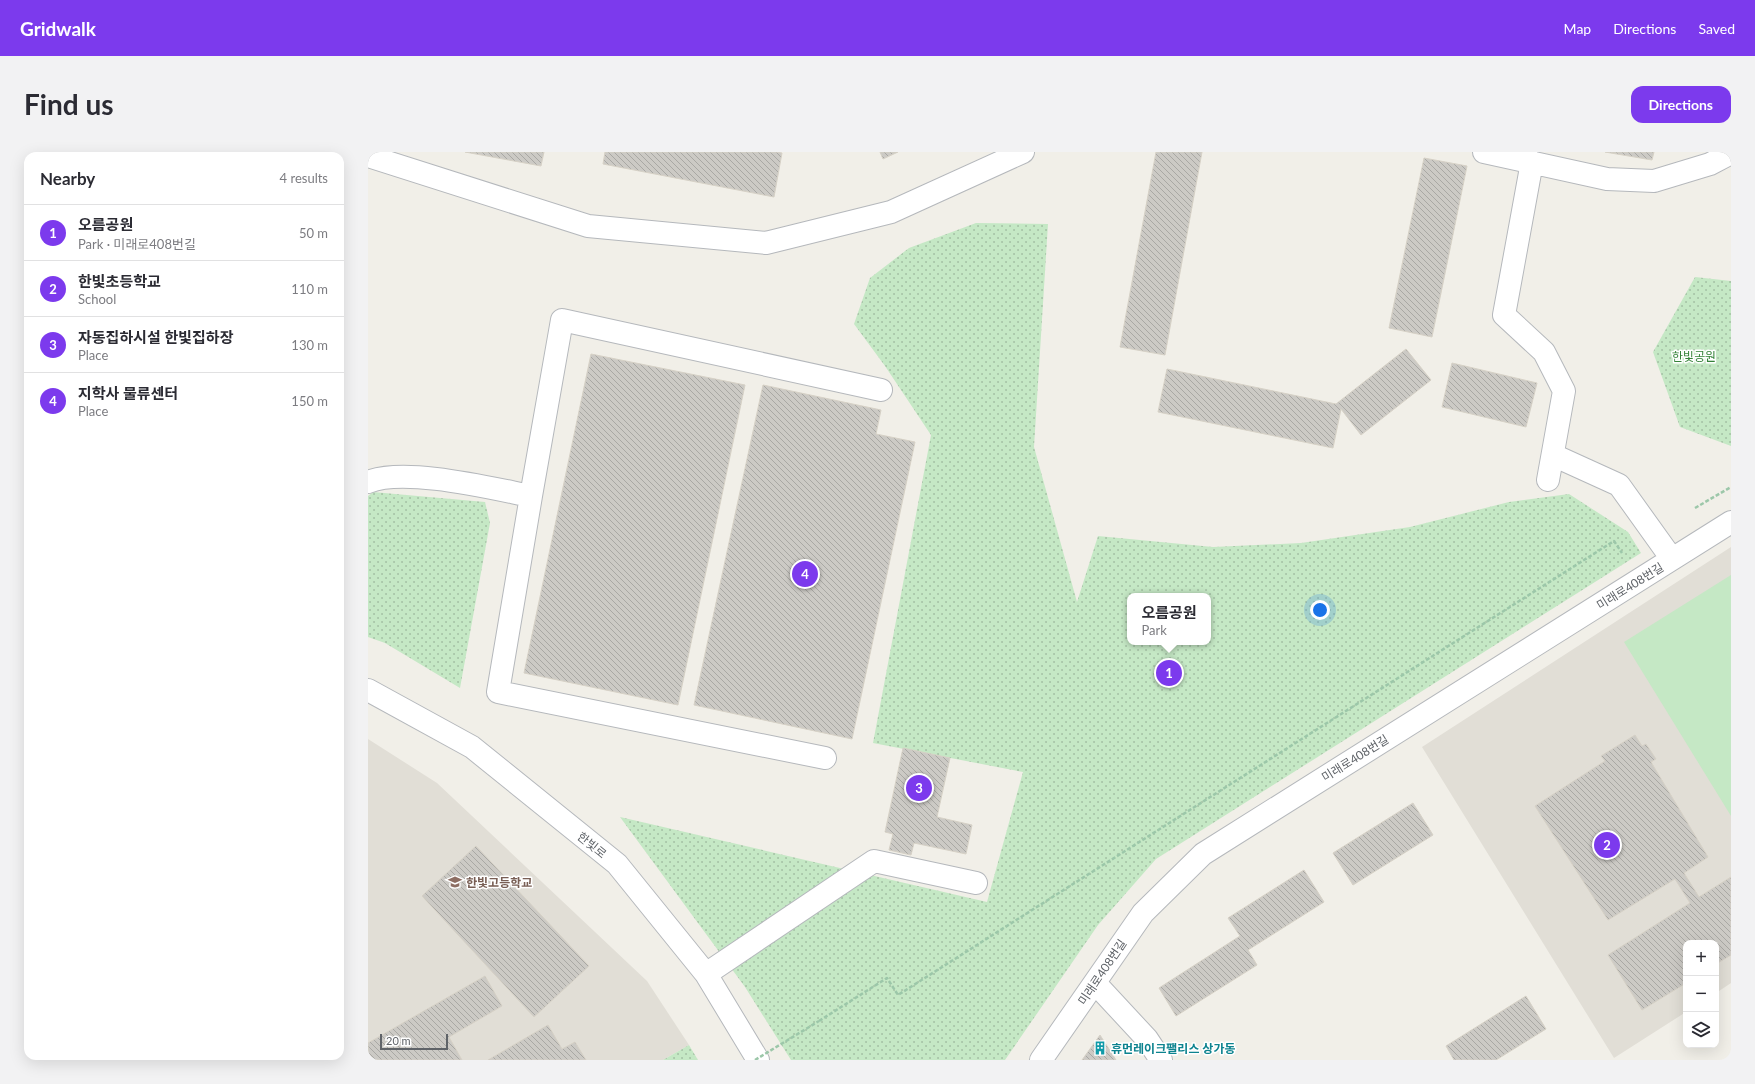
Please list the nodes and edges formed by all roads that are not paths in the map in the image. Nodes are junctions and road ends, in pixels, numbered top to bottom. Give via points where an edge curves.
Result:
1 (1023, 152) edge
2 (1484, 152) edge
3 (1731, 153) edge
4 (368, 156) edge
5 (1532, 162) junction
6 (881, 390) dead end
7 (1553, 455) junction
8 (1548, 480) dead end
9 (368, 482) edge
10 (531, 496) junction
11 (1731, 522) edge
12 (1672, 559) junction
13 (368, 690) edge
14 (826, 758) dead end
15 (976, 883) dead end
16 (706, 974) junction
17 (1094, 982) junction
18 (756, 1060) edge
19 (1041, 1060) edge
20 (1161, 1060) edge

1 - 4 street via 891,212 766,243 588,226
2 - 5 street
3 - 5 street via 1710,164 1654,181 1607,179
5 - 7 street via 1504,315 1544,352 1564,391
6 - 10 street via 562,320
7 - 8 street
7 - 12 street via 1619,485
9 - 10 street via 378,478 434,478
10 - 14 street via 498,692
11 - 12 street, 미래로408번길
12 - 17 street, 미래로408번길 via 1203,854 1143,913
13 - 16 street, 한빛로 via 472,747 617,864
15 - 16 street via 874,861
16 - 18 street, 한빛로
17 - 19 street, 미래로408번길
17 - 20 street via 1147,1039

